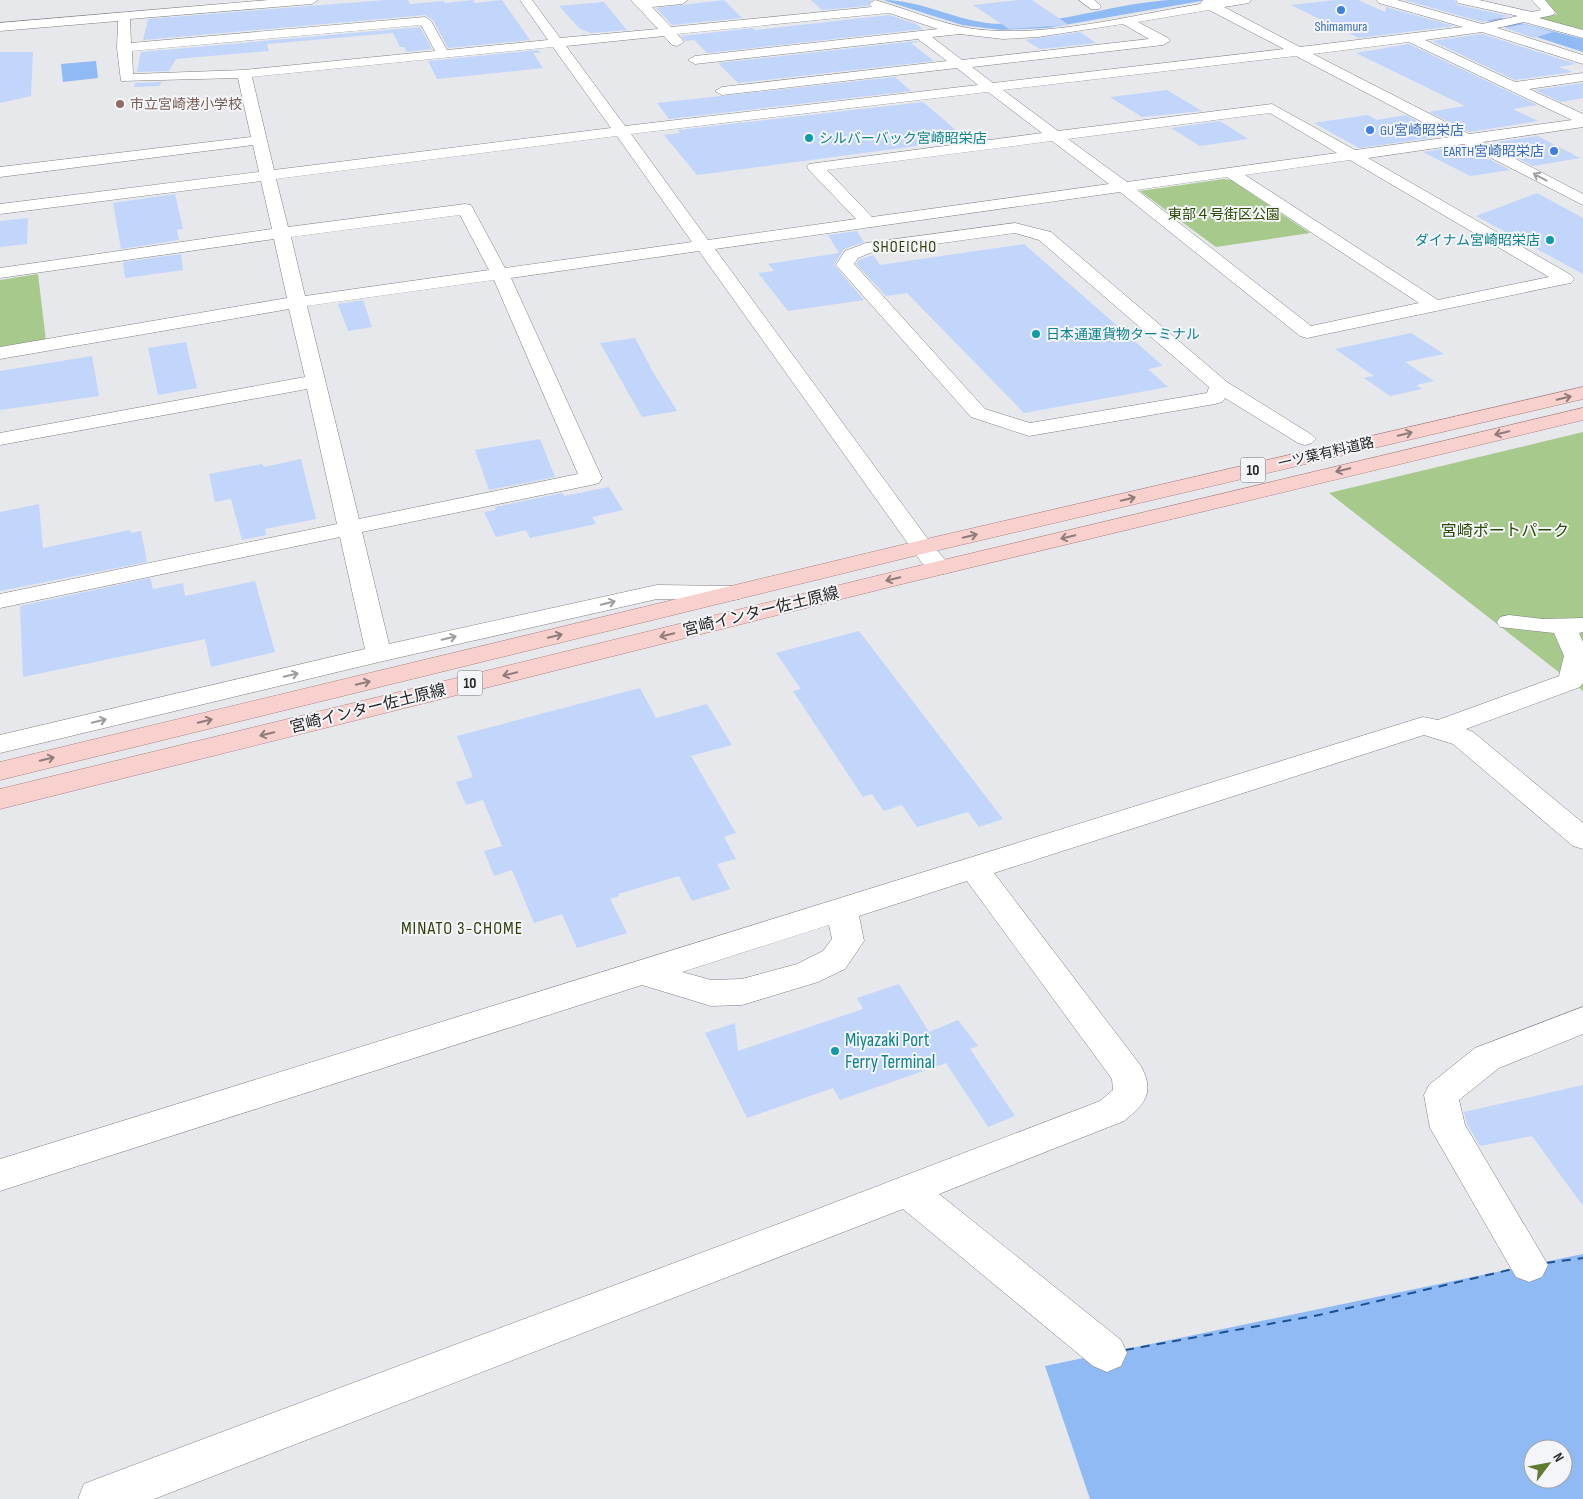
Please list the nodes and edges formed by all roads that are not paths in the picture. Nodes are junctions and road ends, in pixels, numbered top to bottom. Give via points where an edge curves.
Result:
1 (312, 0) edge
2 (526, 0) edge
3 (682, 0) edge
4 (864, 0) edge
5 (1244, 0) edge
6 (1383, 0) edge
7 (1462, 0) edge
8 (1538, 0) edge
9 (639, 2) edge
10 (1214, 2) edge
11 (221, 4) edge
12 (1095, 4) edge
13 (891, 9) junction
14 (1073, 10) dead end
15 (124, 16) junction
16 (1524, 18) junction
17 (1125, 20) junction
18 (1487, 26) junction
19 (0, 27) edge
20 (962, 30) junction
21 (666, 32) junction
22 (1583, 34) edge
23 (921, 35) junction
24 (1411, 38) junction
25 (1162, 41) junction
26 (557, 42) junction
27 (124, 48) junction
28 (1314, 49) junction
29 (1298, 51) junction
30 (443, 54) junction
31 (695, 60) junction
32 (1583, 60) edge
33 (1200, 63) junction
34 (958, 64) junction
35 (244, 74) junction
36 (1583, 77) edge
37 (1513, 87) junction
38 (990, 88) junction
39 (722, 92) junction
40 (744, 116) junction
41 (1583, 121) edge
42 (622, 131) junction
43 (1054, 136) junction
44 (1487, 137) junction
45 (260, 140) junction
46 (1468, 140) junction
47 (1353, 156) junction
48 (0, 172) edge
49 (1230, 172) junction
50 (269, 176) junction
51 (1583, 186) edge
52 (1123, 187) junction
53 (1583, 200) edge
54 (0, 209) edge
55 (868, 222) junction
56 (282, 232) junction
57 (704, 245) junction
58 (0, 274) edge
59 (500, 274) junction
60 (298, 302) junction
61 (1434, 305) junction
62 (0, 353) edge
63 (1583, 376) edge
64 (316, 381) junction
65 (1220, 386) junction
66 (1583, 393) edge
67 (1583, 414) edge
68 (0, 439) edge
69 (1305, 439) junction
70 (1017, 525) junction
71 (350, 528) junction
72 (922, 547) junction
73 (940, 568) junction
74 (734, 592) junction
75 (0, 602) edge
76 (1509, 622) dead end
77 (1573, 626) edge
78 (379, 654) junction
79 (1440, 729) junction
80 (0, 744) edge
81 (0, 771) edge
82 (0, 799) edge
83 (1583, 839) edge
84 (974, 868) junction
85 (842, 910) junction
86 (643, 973) junction
87 (1583, 1020) edge
88 (0, 1175) edge
89 (908, 1191) junction
90 (1529, 1265) dead end
91 (1107, 1353) dead end
92 (99, 1499) edge

1 - 11 street
2 - 26 street
3 - 9 street
4 - 13 street
5 - 10 street
6 - 18 street
7 - 16 street
8 - 16 street via 1549,12
9 - 21 street
10 - 17 street
10 - 28 street
10 - 29 street
11 - 15 street
12 - 14 street
13 - 20 street
13 - 21 street
15 - 19 street
15 - 27 street
16 - 18 street
16 - 22 street
17 - 20 street via 1025,35
17 - 25 street
18 - 24 street
18 - 32 street
20 - 23 street
21 - 26 street
21 - 31 street
23 - 31 street
23 - 34 street
24 - 28 street
24 - 37 street
25 - 33 street
25 - 34 street
26 - 30 street
26 - 42 street
27 - 30 street via 425,21
27 - 35 street via 126,78
28 - 29 street
28 - 44 street
29 - 33 street
29 - 46 street
30 - 35 street
31 - 39 street
33 - 38 street
34 - 38 street
34 - 39 street
35 - 45 street
36 - 37 street
37 - 41 street
38 - 40 street
38 - 43 street
39 - 40 street
40 - 42 street
41 - 44 street
42 - 50 street
42 - 57 street
43 - 47 street via 1272,108
43 - 52 street
43 - 55 street via 815,167
44 - 46 street
44 - 51 street
45 - 48 street
45 - 50 street
46 - 47 street
53 -> 46 street
47 - 49 street
47 - 61 street via 1565,279
49 - 52 street
49 - 61 street
50 - 54 street
50 - 56 street
52 - 55 street
52 - 61 street via 1307,332
55 - 57 street
56 - 58 street
56 - 59 street via 465,209
56 - 60 street
57 - 59 street
57 - 72 street
59 - 60 street
59 - 71 street via 591,478
60 - 62 street
60 - 64 street
63 - 69 main road
64 - 68 street
64 - 71 street
65 - 65 street via 1045,236 1032,231 1015,228 866,248 851,255 845,265 978,414 1029,430 1215,398
65 - 69 street
70 -> 66 main road, 一ツ葉有料道路 / 10
67 -> 73 main road, 一ツ葉有料道路 / 10
69 - 70 main road via 1073,493
72 -> 70 main road, 一ツ葉有料道路 / 10
71 - 75 street
71 - 78 street
72 - 73 street
72 - 74 main road, 宮崎インター佐土原線 / 10
73 -> 82 main road, 宮崎インター佐土原線 / 10
78 -> 74 street via 657,592
81 -> 74 main road, 宮崎インター佐土原線 / 10
76 - 77 street
77 - 79 street via 1577,656 1571,682
80 -> 78 street
79 - 83 street via 1463,738
79 - 84 street via 1423,726 1409,730
84 - 85 street
84 - 89 street via 1129,1076 1130,1096 1112,1111
85 - 86 street
85 - 86 street via 848,940 834,960 807,973 742,992 711,993
86 - 88 street
87 - 90 street via 1487,1058 1441,1095 1448,1128
89 - 91 street
89 - 92 street

